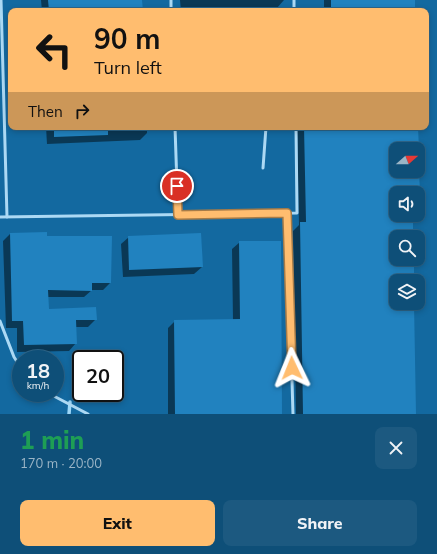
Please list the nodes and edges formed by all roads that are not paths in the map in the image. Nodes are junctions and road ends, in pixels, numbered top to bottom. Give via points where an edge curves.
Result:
1 (1, 0) edge
2 (175, 130) edge
3 (266, 130) edge
4 (296, 130) edge
5 (263, 168) dead end
6 (287, 213) junction
7 (178, 215) junction
8 (0, 217) edge
9 (7, 217) junction
10 (0, 321) edge
11 (12, 352) edge
12 (64, 401) edge
13 (88, 414) edge
14 (294, 414) edge

1 - 9 lane
2 - 7 lane
3 - 5 lane
4 - 6 lane via 298,213
6 - 7 lane
6 - 14 lane
7 - 9 lane
8 - 9 lane
10 - 11 lane
12 - 13 lane

